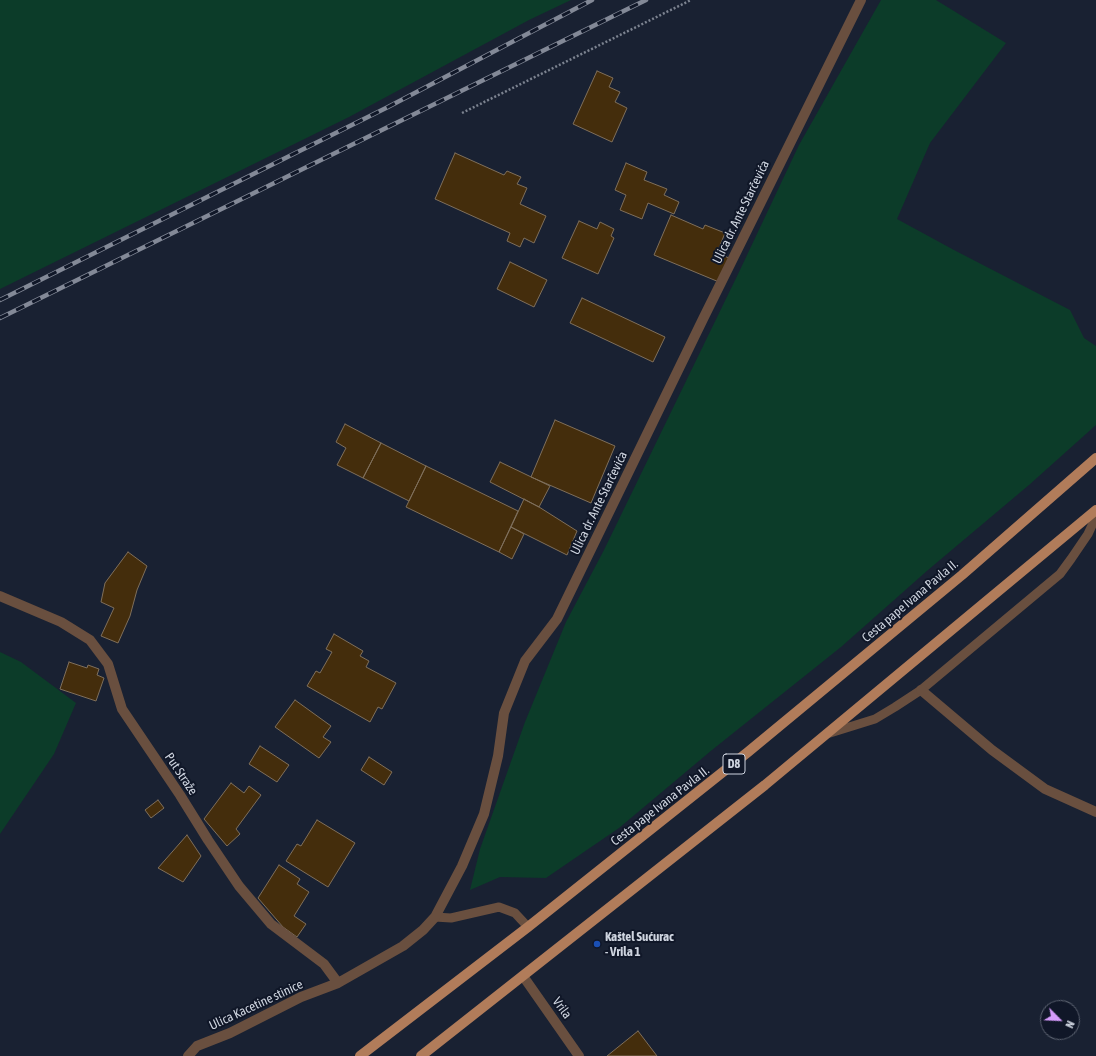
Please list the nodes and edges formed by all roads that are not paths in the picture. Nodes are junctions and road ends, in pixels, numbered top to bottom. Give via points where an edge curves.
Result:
1 (861, 0) edge
2 (1096, 458) edge
3 (1096, 510) edge
4 (1096, 518) edge
5 (0, 596) edge
6 (921, 690) junction
7 (830, 733) junction
8 (1096, 812) edge
9 (434, 916) junction
10 (528, 927) junction
11 (523, 976) junction
12 (338, 983) junction
13 (188, 1056) edge
14 (360, 1056) edge
15 (421, 1056) edge
16 (579, 1056) edge

1 - 9 street, Ulica dr. Ante Starčevića via 557,619 525,662 504,713 498,756 484,814 462,866
2 - 10 main road, Cesta pape Ivana Pavla II. / D8 via 962,575 754,747
3 - 7 main road
4 - 6 lane via 1076,553 1060,574
5 - 12 street, Put Straže via 61,622 90,640 108,664 122,709 238,886 271,924 324,964
6 - 7 lane via 875,719
6 - 8 street via 992,750 1045,789
7 - 11 main road
9 - 10 lane via 451,918 499,907 515,913
9 - 12 street, Ulica dr. Ante Starčevića via 423,930 403,946
10 - 14 main road, Cesta pape Ivana Pavla II. / D8
11 - 15 main road
11 - 16 street, Vrila
12 - 13 street, Ulica Kacetine stinice via 301,997 230,1033 197,1046

